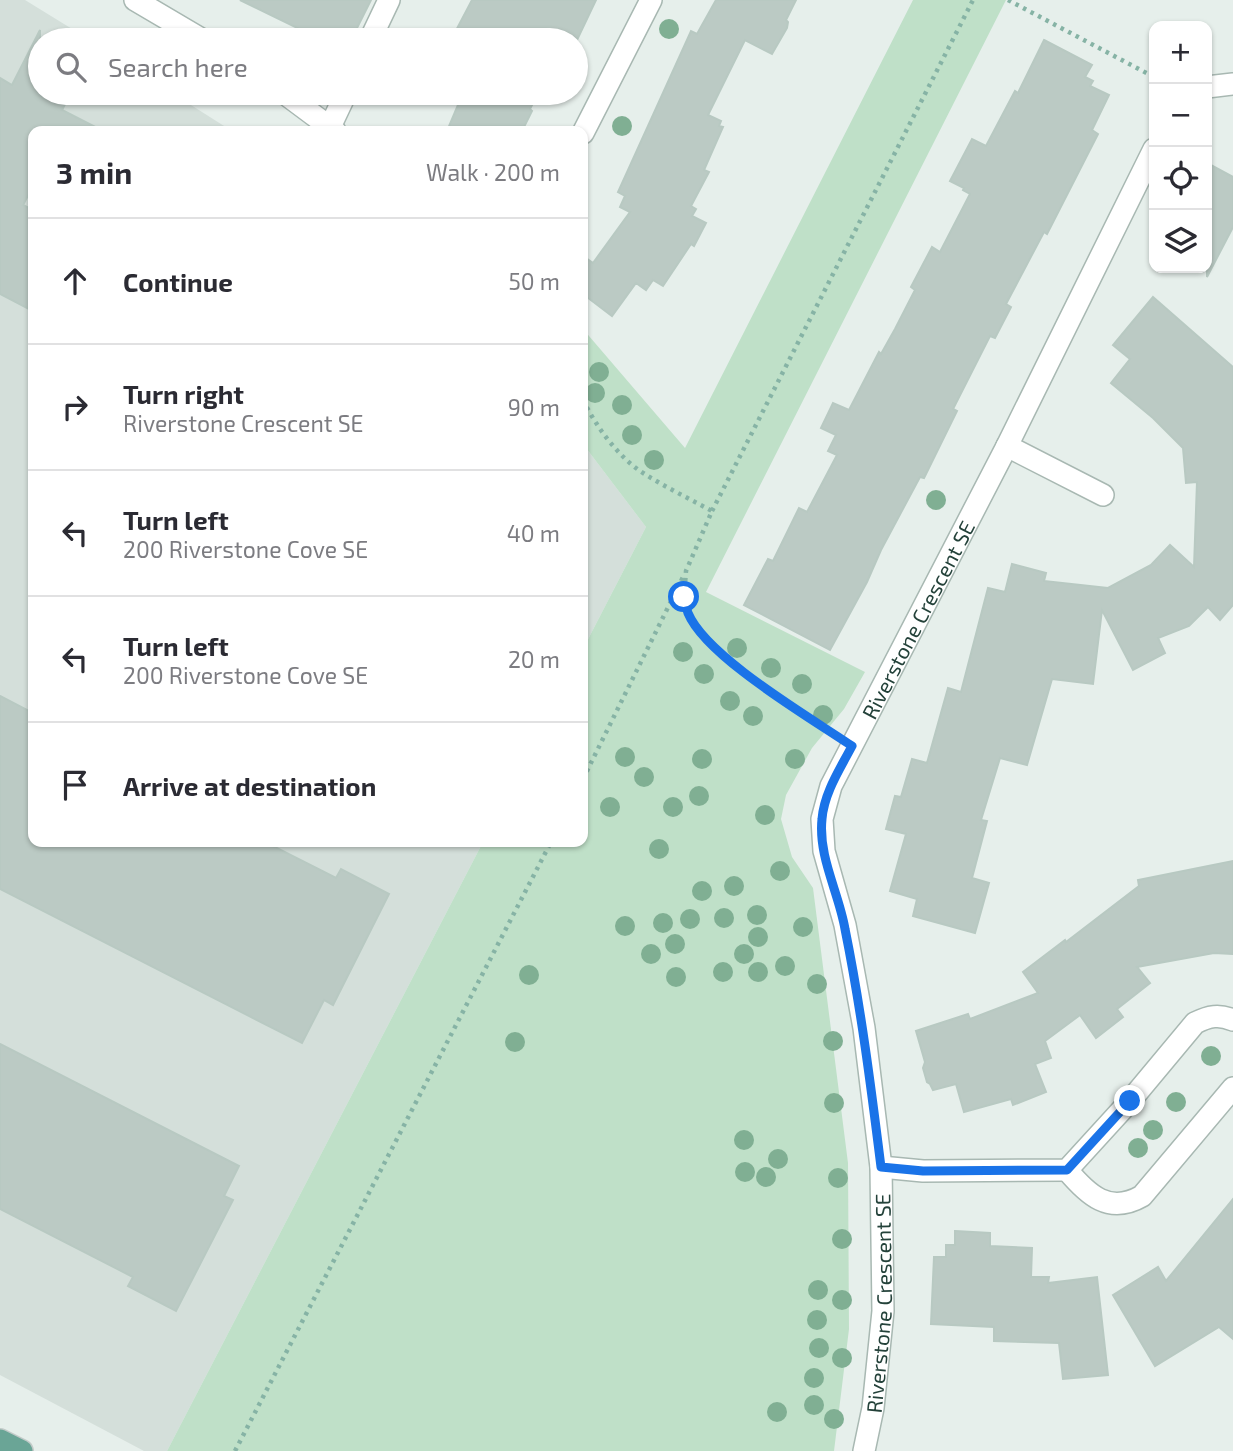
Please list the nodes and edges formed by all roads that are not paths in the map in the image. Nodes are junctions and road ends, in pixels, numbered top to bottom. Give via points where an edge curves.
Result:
1 (389, 0) edge
2 (651, 0) edge
3 (141, 1) edge
4 (184, 28) edge
5 (376, 28) edge
6 (1233, 84) edge
7 (1212, 87) edge
8 (300, 105) edge
9 (341, 105) edge
10 (328, 126) edge
11 (333, 126) edge
12 (587, 126) edge
13 (1149, 159) edge
14 (1007, 446) junction
15 (1103, 495) dead end
16 (1233, 1020) edge
17 (1233, 1088) edge
18 (881, 1167) junction
19 (1067, 1170) junction
20 (0, 1440) edge
21 (22, 1451) edge
22 (864, 1451) edge

1 - 5 street
2 - 12 street
3 - 4 street
6 - 7 street
8 - 10 street
9 - 11 street
13 - 14 street, Riverstone Crescent SE
14 - 15 street
14 - 18 street, Riverstone Crescent SE via 831,786 822,820 824,851 845,925 859,1002
16 - 19 street via 1219,1016 1195,1023
17 - 19 street via 1142,1196 1128,1204 1103,1202
18 - 19 street
18 - 22 street, Riverstone Crescent SE via 883,1311
20 - 21 main road

